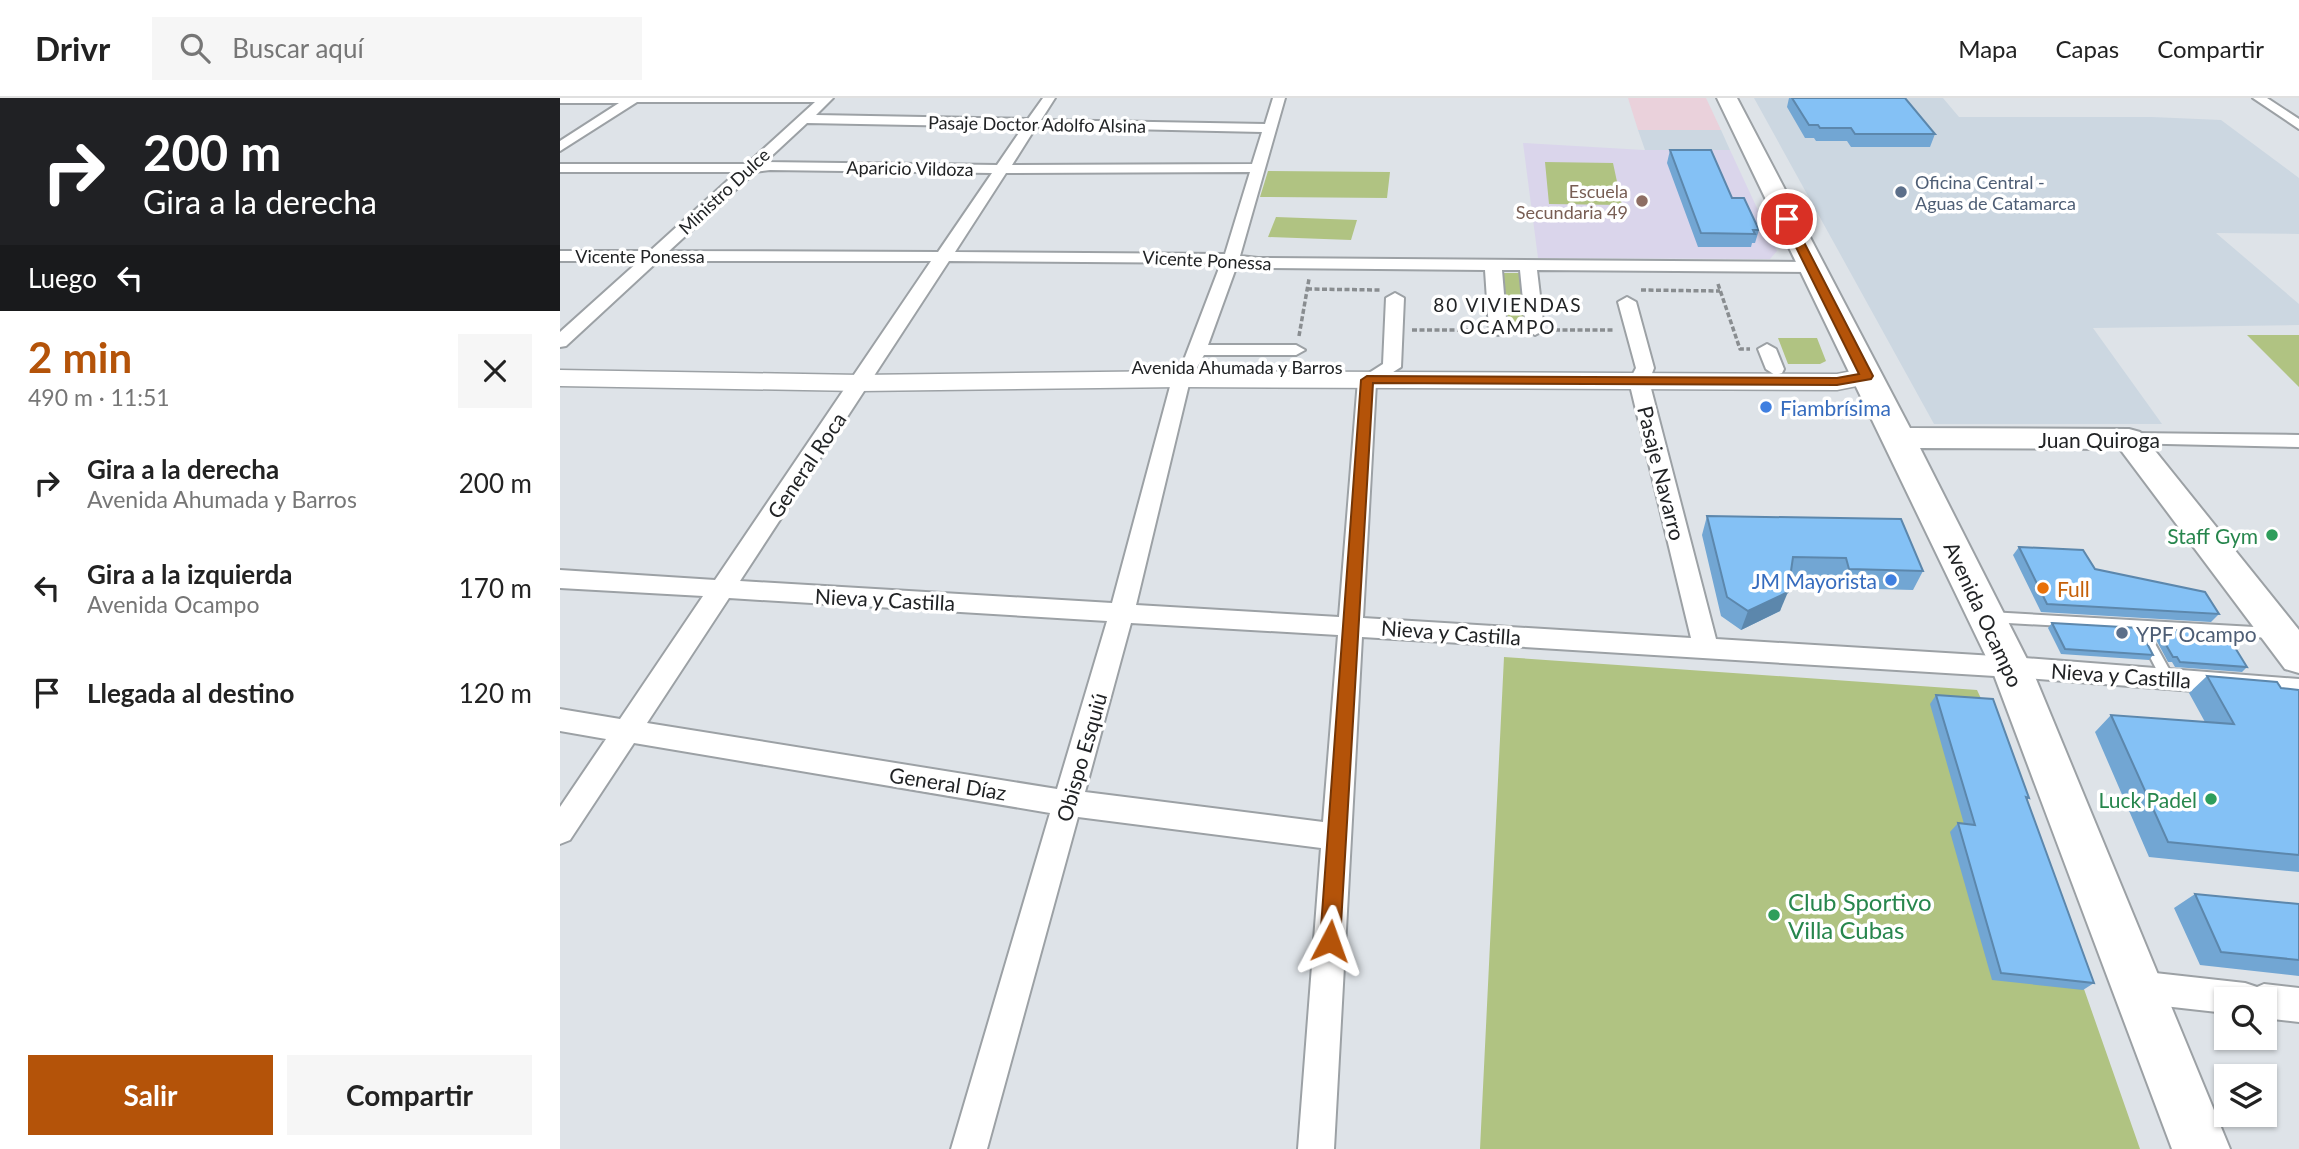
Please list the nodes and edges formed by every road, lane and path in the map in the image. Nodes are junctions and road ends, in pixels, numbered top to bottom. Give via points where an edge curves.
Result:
1 (635, 98) edge
2 (827, 98) edge
3 (1049, 98) edge
4 (1279, 98) edge
5 (1727, 98) edge
6 (2259, 98) edge
7 (560, 99) edge
8 (803, 119) junction
9 (1033, 124) junction
10 (2299, 125) edge
11 (1271, 128) junction
12 (560, 147) edge
13 (560, 168) edge
14 (747, 168) junction
15 (1259, 168) junction
16 (1002, 169) junction
17 (560, 256) edge
18 (653, 256) junction
19 (944, 256) junction
20 (1231, 259) junction
21 (1312, 264) junction
22 (1493, 265) junction
23 (1528, 266) junction
24 (1712, 266) junction
25 (1812, 267) junction
26 (1307, 289) junction
27 (1720, 291) junction
28 (1392, 294) joint
29 (1619, 296) joint
30 (1498, 330) dead end
31 (1535, 330) dead end
32 (560, 342) edge
33 (1296, 350) joint
34 (1771, 359) junction
35 (1190, 365) junction
36 (560, 367) edge
37 (1392, 367) junction
38 (1642, 375) junction
39 (864, 376) junction
40 (1867, 376) junction
41 (560, 378) edge
42 (1367, 380) junction
43 (1899, 438) junction
44 (2129, 439) junction
45 (2299, 441) edge
46 (560, 579) edge
47 (723, 590) junction
48 (1122, 611) junction
49 (1986, 617) junction
50 (1350, 625) junction
51 (2139, 625) junction
52 (2289, 646) edge
53 (1706, 648) junction
54 (2011, 667) junction
55 (2168, 678) junction
56 (2299, 688) edge
57 (560, 720) edge
58 (628, 731) junction
59 (1068, 803) junction
60 (560, 831) edge
61 (1336, 837) junction
62 (2137, 987) junction
63 (2214, 996) edge
64 (2277, 1003) edge
65 (2299, 1005) edge
66 (969, 1149) edge
67 (1317, 1149) edge
68 (2201, 1149) edge

1 - 2 street
1 - 7 street
1 - 12 street
2 - 8 street, Ministro Dulce
3 - 9 street, General Roca
4 - 11 street, Obispo Esquiú
5 - 25 main road, Avenida Ocampo
6 - 10 street
8 - 9 street, Pasaje Doctor Adolfo Alsina
8 - 14 street, Ministro Dulce
9 - 11 street, Pasaje Doctor Adolfo Alsina
9 - 16 street, General Roca
11 - 15 street, Obispo Esquiú
13 - 14 street, Aparicio Vildoza
14 - 16 street, Aparicio Vildoza
14 - 18 street, Ministro Dulce
15 - 16 street, Aparicio Vildoza
15 - 20 street, Obispo Esquiú
16 - 19 street, General Roca
17 - 18 street, Vicente Ponessa
18 - 19 street, Vicente Ponessa
18 - 32 street, Ministro Dulce
19 - 20 street, Vicente Ponessa
19 - 39 street, General Roca
20 - 21 street, Vicente Ponessa
20 - 35 street, Obispo Esquiú
21 - 22 street, Vicente Ponessa
21 - 26 path
22 - 23 street, Vicente Ponessa
22 - 30 street
23 - 24 street, Vicente Ponessa
23 - 31 street
24 - 25 street, Vicente Ponessa
24 - 27 path
25 - 40 main road, Avenida Ocampo
26 - 28 path
26 - 33 path
27 - 29 path
27 - 34 path via 1741,349
28 - 37 street
29 - 38 street, Pasaje Navarro
33 - 35 street
34 - 38 main road, Avenida Ahumada y Barros
34 - 40 main road, Avenida Ahumada y Barros
35 - 37 main road, Avenida Ahumada y Barros
35 - 39 main road, Avenida Ahumada y Barros
35 - 42 main road, Avenida Ahumada y Barros
35 - 48 street, Obispo Esquiú
36 - 39 main road, Avenida Ahumada y Barros
37 - 38 main road, Avenida Ahumada y Barros
37 - 42 street
38 - 40 main road, Avenida Ahumada y Barros via 1837,382
38 - 42 main road, Avenida Ahumada y Barros
38 - 53 street, Pasaje Navarro
39 - 41 main road, Avenida Ahumada y Barros
39 - 47 street, General Roca
40 - 43 main road, Avenida Ocampo
42 - 50 street
43 - 44 main road, Juan Quiroga
43 - 49 main road, Avenida Ocampo
44 - 45 street, Juan Quiroga
44 - 52 main road
46 - 47 street, Nieva y Castilla
47 - 48 street, Nieva y Castilla
47 - 58 street, General Roca
48 - 50 street, Nieva y Castilla
48 - 59 street, Obispo Esquiú
49 - 51 lane
49 - 54 main road, Avenida Ocampo
50 - 53 street, Nieva y Castilla
50 - 61 street
51 - 52 lane
51 - 55 lane
53 - 54 street, Nieva y Castilla
54 - 55 street, Nieva y Castilla
54 - 62 main road, Avenida Ocampo
55 - 56 street, Nieva y Castilla
57 - 58 street, General Díaz
58 - 59 street, General Díaz
58 - 60 street, General Roca
59 - 61 street, General Díaz
59 - 66 street, Obispo Esquiú
61 - 67 street
62 - 63 street
62 - 68 main road, Avenida Ocampo
64 - 65 street

